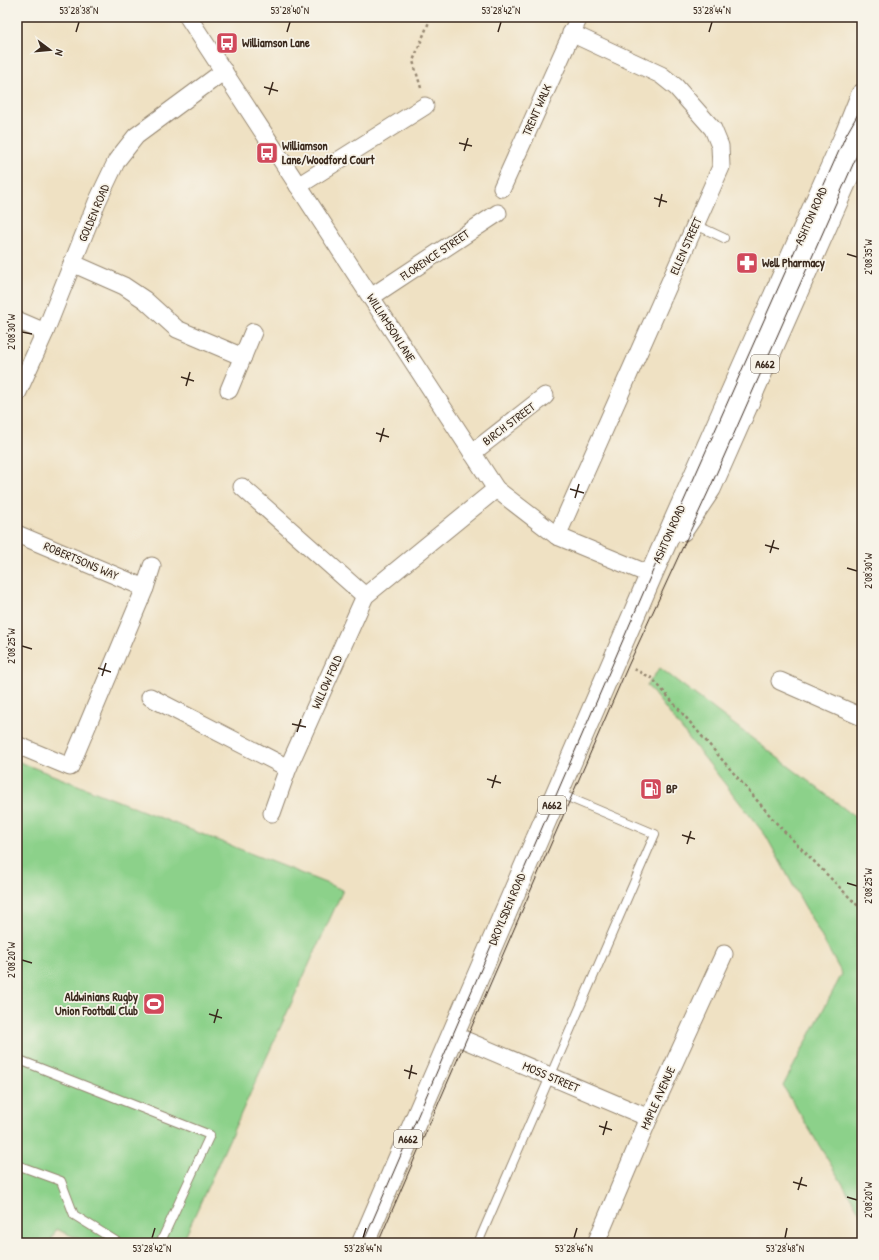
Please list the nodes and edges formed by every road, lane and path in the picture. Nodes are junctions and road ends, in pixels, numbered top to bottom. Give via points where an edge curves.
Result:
1 (188, 17) edge
2 (431, 17) edge
3 (579, 17) edge
4 (571, 32) junction
5 (224, 71) junction
6 (862, 95) edge
7 (425, 106) joint
8 (862, 144) edge
9 (298, 186) junction
10 (502, 188) dead end
11 (498, 213) dead end
12 (696, 225) junction
13 (724, 238) dead end
14 (72, 264) junction
15 (372, 297) junction
16 (17, 320) edge
17 (45, 332) junction
18 (253, 332) dead end
19 (242, 357) junction
20 (228, 390) dead end
21 (17, 394) edge
22 (546, 396) dead end
23 (472, 452) junction
24 (242, 487) dead end
25 (496, 489) junction
26 (17, 534) edge
27 (557, 536) junction
28 (152, 566) dead end
29 (651, 575) junction
30 (145, 588) junction
31 (365, 596) junction
32 (614, 660) junction
33 (780, 681) dead end
34 (150, 697) dead end
35 (862, 717) edge
36 (17, 745) edge
37 (288, 768) junction
38 (557, 792) junction
39 (272, 813) dead end
40 (862, 910) edge
41 (724, 954) dead end
42 (453, 1035) junction
43 (17, 1059) edge
44 (552, 1077) junction
45 (649, 1118) junction
46 (17, 1165) edge
47 (119, 1243) edge
48 (163, 1243) edge
49 (363, 1243) edge
50 (478, 1243) edge
51 (596, 1243) edge

1 - 5 street, WILLIAMSON LANE
2 - 7 path via 413,61
3 - 4 street
4 - 10 street, TRENT WALK
4 - 12 street, ELLEN STREET via 661,75 676,87 713,129 720,146 721,167
5 - 9 street, WILLIAMSON LANE
5 - 14 street, GOLDEN ROAD via 136,136 117,160
6 - 29 main road, ASHTON ROAD / A662
7 - 9 street
8 - 29 main road, ASHTON ROAD / A662 via 710,488
9 - 15 street, WILLIAMSON LANE
11 - 15 street, FLORENCE STREET
12 - 13 lane
12 - 27 street, ELLEN STREET
14 - 17 street, GOLDEN ROAD
14 - 19 street via 124,286 145,300 177,329
15 - 23 street, WILLIAMSON LANE
16 - 17 street
17 - 21 street, GOLDEN ROAD
18 - 19 street
19 - 20 street
22 - 23 street, BIRCH STREET
23 - 25 street, WILLIAMSON LANE
24 - 31 street
25 - 27 street, WILLIAMSON LANE
25 - 31 street, WILLOW FOLD
26 - 30 street, ROBERTSONS WAY
27 - 29 street, WILLIAMSON LANE
28 - 30 street
29 - 32 main road, DROYLSDEN ROAD / A662
30 - 36 street via 70,767
31 - 37 street, WILLOW FOLD
32 - 38 main road, DROYLSDEN ROAD / A662
32 - 40 path via 652,678 779,826
33 - 35 street
34 - 37 street
37 - 39 street, WILLOW FOLD
38 - 42 main road, DROYLSDEN ROAD / A662
38 - 44 lane via 655,834
41 - 45 street, MAPLE AVENUE
42 - 44 street, MOSS STREET
42 - 49 main road, DROYLSDEN ROAD / A662
43 - 48 lane via 210,1135 162,1239
44 - 45 street, MOSS STREET
44 - 50 lane
45 - 51 street, MAPLE AVENUE
46 - 47 lane via 61,1181 74,1215

